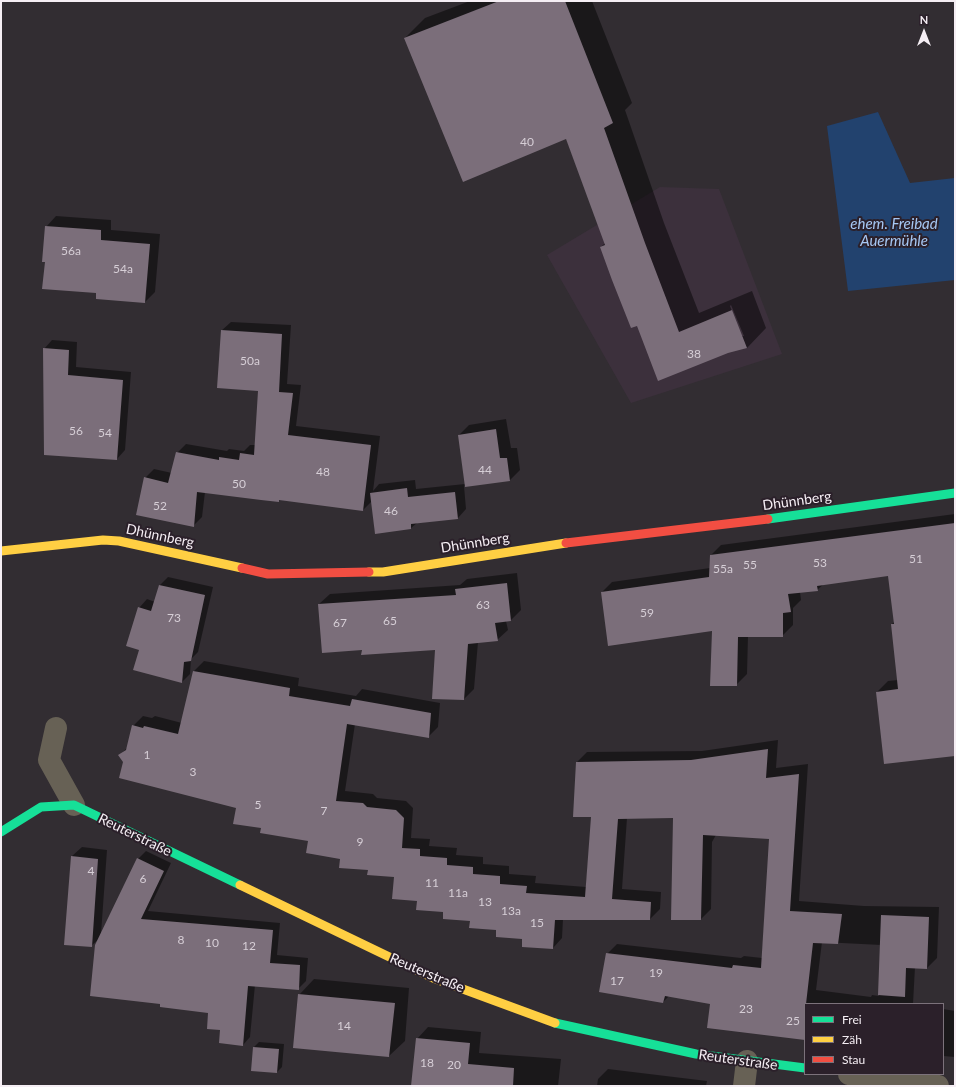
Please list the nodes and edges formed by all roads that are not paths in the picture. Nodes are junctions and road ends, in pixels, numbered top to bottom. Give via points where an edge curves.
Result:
1 (955, 493) edge
2 (1, 551) edge
3 (56, 728) dead end
4 (74, 805) junction
5 (1, 832) edge
6 (747, 1061) junction
7 (804, 1068) edge
8 (856, 1075) edge
9 (744, 1086) edge
10 (938, 1086) edge

1 - 2 street, Dhünnberg via 772,519 581,540 382,572 268,574 103,540
3 - 4 street via 49,760
4 - 5 street, Reuterstraße via 41,807
4 - 6 street, Reuterstraße via 433,978 558,1024 696,1054
6 - 7 street, Reuterstraße
6 - 9 street
8 - 10 street

